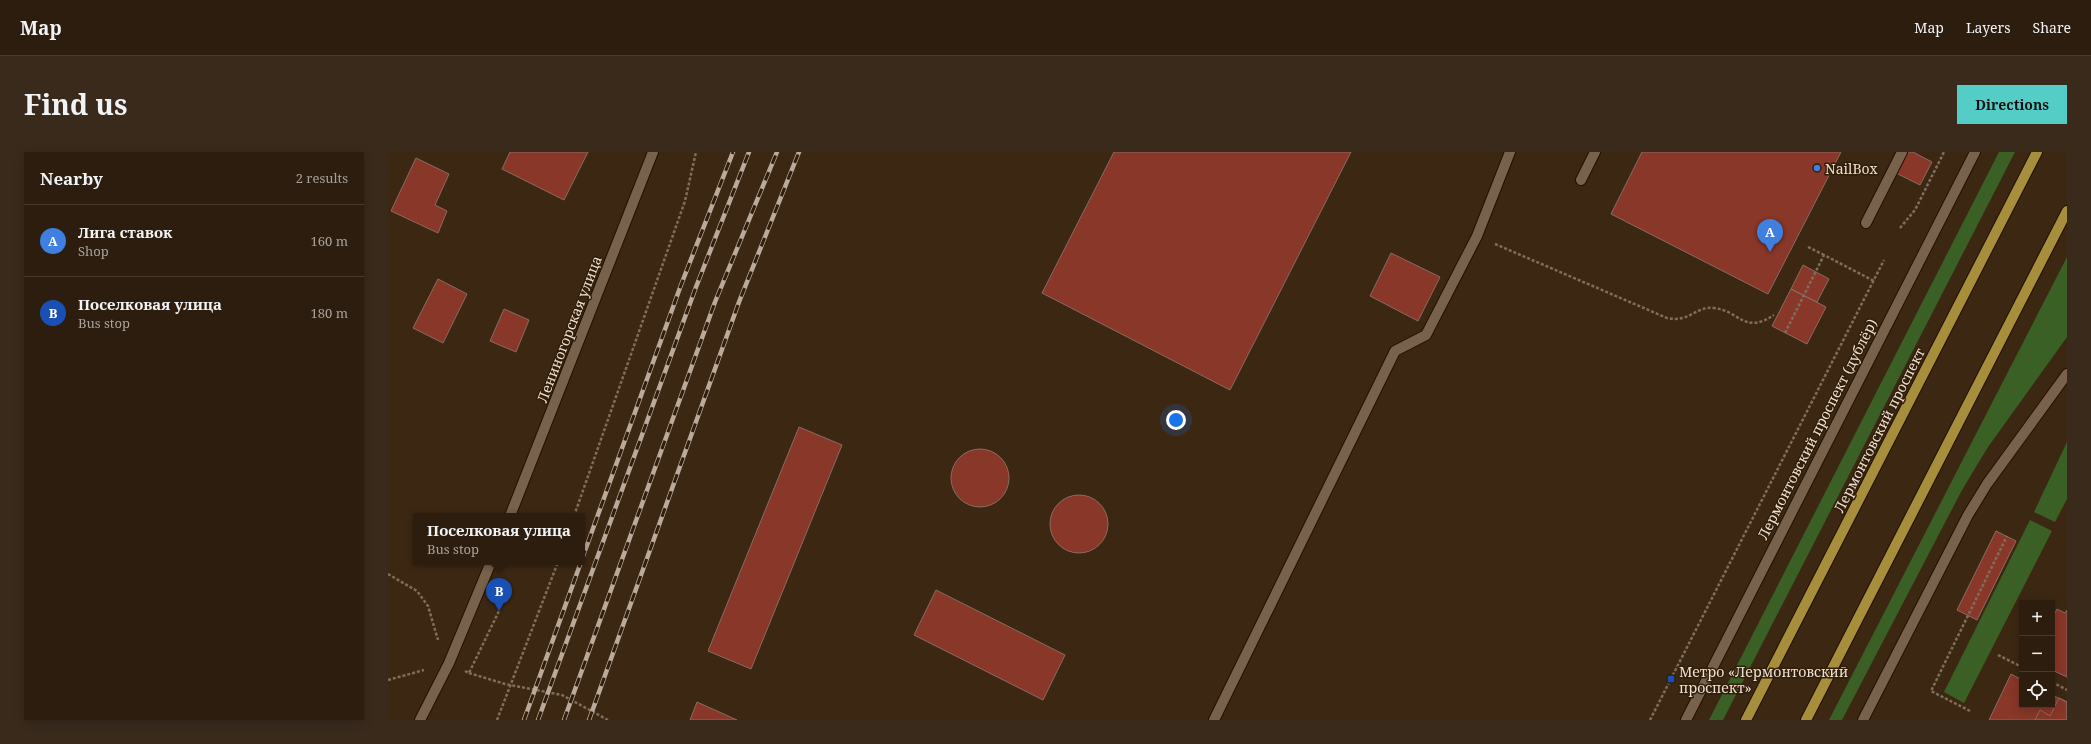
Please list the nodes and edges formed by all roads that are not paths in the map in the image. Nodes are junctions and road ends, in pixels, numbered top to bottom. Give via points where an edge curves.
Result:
1 (654, 152) edge
2 (1510, 152) edge
3 (1595, 152) edge
4 (1902, 152) edge
5 (1974, 152) edge
6 (2037, 152) edge
7 (1581, 180) dead end
8 (2067, 211) edge
9 (1866, 224) dead end
10 (2067, 374) edge
11 (511, 513) edge
12 (490, 565) edge
13 (420, 720) edge
14 (1214, 720) edge
15 (1686, 720) edge
16 (1746, 720) edge
17 (1806, 720) edge
18 (1863, 720) edge

1 - 11 street, Лениногорская улица
2 - 14 street via 1477,236 1426,335 1395,351
3 - 7 street
4 - 9 street
5 - 15 street, Лермонтовский проспект (дублёр)
6 - 16 main road, Лермонтовский проспект
8 - 17 main road
10 - 18 street via 1987,484 1968,515
12 - 13 street via 449,663

